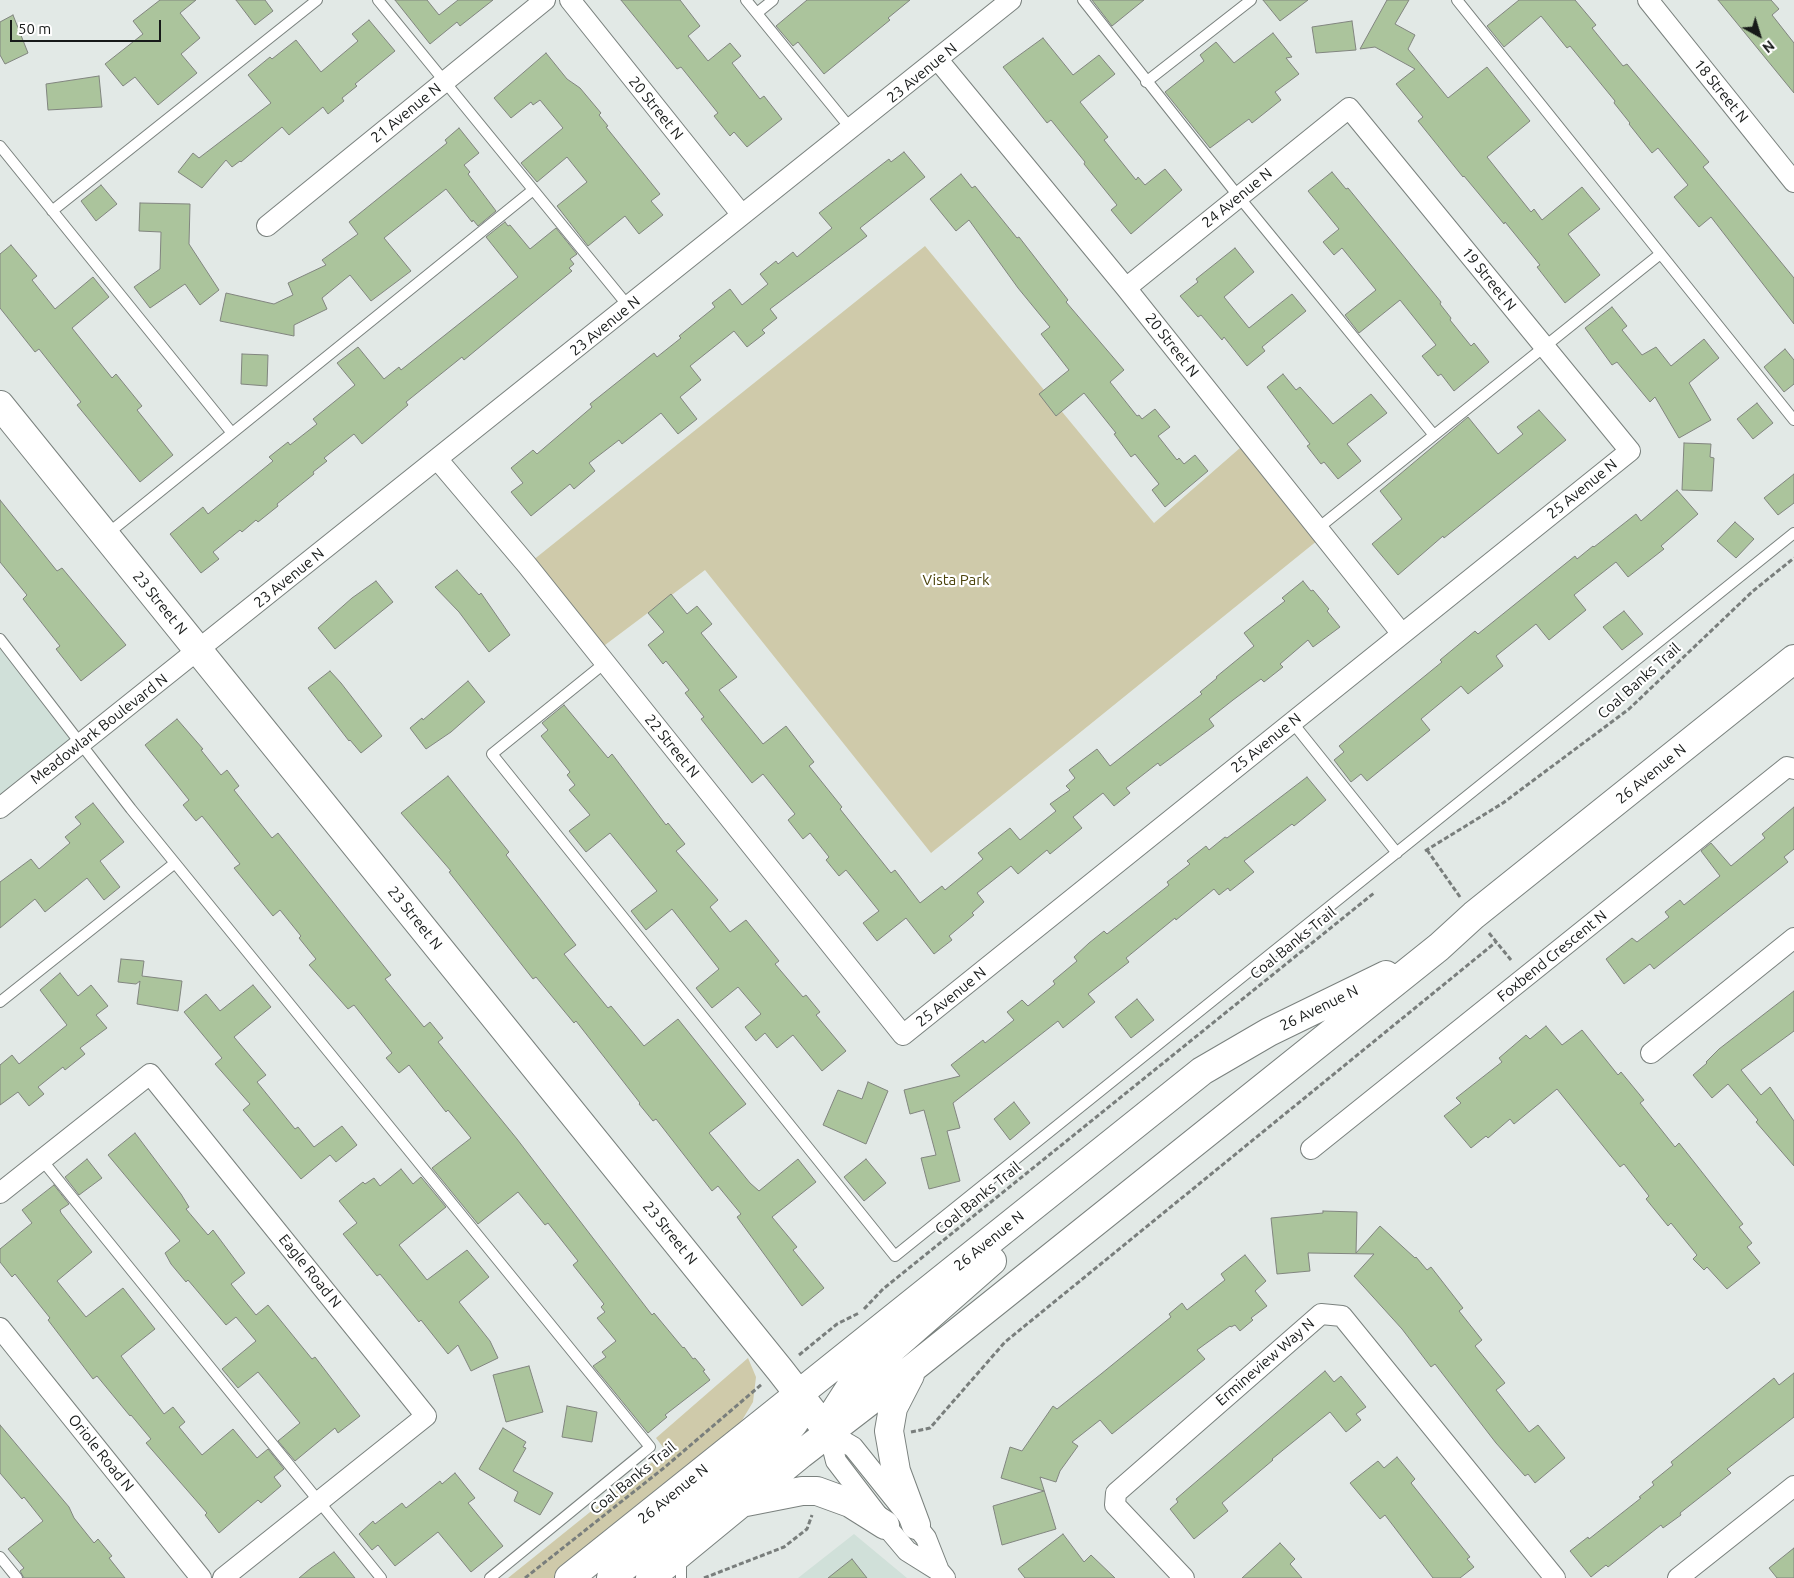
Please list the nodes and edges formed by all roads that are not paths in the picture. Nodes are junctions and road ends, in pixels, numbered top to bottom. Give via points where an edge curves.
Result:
1 (317, 0) edge
2 (378, 0) edge
3 (545, 0) edge
4 (570, 0) edge
5 (746, 0) edge
6 (773, 0) edge
7 (1011, 0) edge
8 (1083, 0) edge
9 (1251, 0) edge
10 (1457, 0) edge
11 (1648, 0) edge
12 (757, 13) junction
13 (938, 60) junction
14 (444, 82) junction
15 (1146, 82) junction
16 (1348, 108) joint
17 (851, 129) junction
18 (0, 146) edge
19 (1794, 182) edge
20 (533, 190) junction
21 (1239, 197) junction
22 (52, 211) junction
23 (742, 216) junction
24 (267, 226) dead end
25 (1660, 255) junction
26 (1126, 288) junction
27 (629, 307) junction
28 (1545, 348) junction
29 (0, 405) edge
30 (1794, 420) edge
31 (232, 433) junction
32 (1433, 434) junction
33 (1630, 450) joint
34 (438, 460) junction
35 (1317, 529) junction
36 (1794, 534) edge
37 (105, 536) junction
38 (1402, 634) junction
39 (0, 639) edge
40 (198, 650) junction
41 (1794, 659) edge
42 (606, 662) junction
43 (1292, 722) junction
44 (81, 742) junction
45 (1794, 770) edge
46 (0, 808) edge
47 (1397, 853) junction
48 (175, 864) junction
49 (1794, 938) edge
50 (1439, 948) junction
51 (0, 1002) edge
52 (903, 1035) joint
53 (1651, 1053) dead end
54 (1311, 1149) dead end
55 (42, 1160) junction
56 (1069, 1177) junction
57 (0, 1193) edge
58 (0, 1328) edge
59 (914, 1367) junction
60 (799, 1394) junction
61 (828, 1433) junction
62 (1794, 1486) edge
63 (319, 1502) junction
64 (742, 1503) junction
65 (885, 1525) junction
66 (916, 1525) junction
67 (0, 1557) edge
68 (681, 1566) edge
69 (942, 1575) edge
70 (17, 1578) edge
71 (201, 1578) edge
72 (223, 1578) edge
73 (380, 1578) edge
74 (490, 1578) edge
75 (569, 1578) edge
76 (611, 1578) edge
77 (650, 1578) edge
78 (1184, 1578) edge
79 (1555, 1578) edge
80 (1678, 1578) edge

1 - 22 lane
2 - 14 lane
3 - 14 street, 21 Avenue N
4 - 23 street, 20 Street N
5 - 12 lane
6 - 12 lane
7 - 13 street, 23 Avenue N
8 - 15 lane
9 - 15 lane
10 - 25 lane
11 - 19 street, 18 Street N
12 - 17 lane
13 - 17 street, 23 Avenue N
13 - 26 street, 20 Street N
14 - 20 lane
14 - 24 street, 21 Avenue N
15 - 21 lane
16 - 21 street, 24 Avenue N
16 - 28 street, 19 Street N
17 - 23 street, 23 Avenue N
18 - 22 lane
20 - 27 lane
20 - 31 lane
21 - 26 street, 24 Avenue N
21 - 32 lane
22 - 31 lane
23 - 27 street, 23 Avenue N
25 - 28 lane
25 - 30 lane
26 - 35 street, 20 Street N
27 - 34 street, 23 Avenue N
28 - 32 lane
28 - 33 street, 19 Street N
29 - 37 main road, 23 Street N
31 - 37 lane
32 - 35 lane
33 - 38 street, 25 Avenue N
34 - 40 street, 23 Avenue N
34 - 42 street, 22 Street N
35 - 38 street, 20 Street N
36 - 47 lane
37 - 40 main road, 23 Street N
38 - 43 street, 25 Avenue N
39 - 44 lane
40 - 44 street, Meadowlark Boulevard N
40 - 60 main road, 23 Street N
41 - 50 main road, 26 Avenue N via 1474,915
42 - 47 lane via 492,754 894,1256
42 - 52 street, 22 Street N
43 - 47 lane
43 - 52 street, 25 Avenue N
44 - 46 street, Meadowlark Boulevard N
44 - 48 lane
45 - 54 street, Foxbend Crescent N via 1787,767
48 - 51 lane
48 - 74 lane via 650,1447
49 - 53 street
50 - 56 main road, 26 Avenue N via 1270,1032 1202,1071
50 - 59 main road, 26 Avenue N
55 - 57 street, Eagle Road N
55 - 63 lane
55 - 63 street, Eagle Road N via 150,1074 163,1090 426,1416
56 - 60 main road, 26 Avenue N
56 - 61 main road via 1027,1229 853,1384 835,1411
58 - 71 street, Oriole Road N
59 - 61 main road, 26 Avenue N
59 - 66 main road via 893,1408 889,1431 896,1471
60 - 61 main road, 23 Street N
60 - 75 main road, 26 Avenue N
60 - 76 main road via 798,1415 785,1434
61 - 64 main road, 26 Avenue N
61 - 65 street, 23 Street N via 836,1461
61 - 66 street, 23 Street N via 853,1447
62 - 80 street
63 - 72 street, Eagle Road N
63 - 73 lane
64 - 65 main road via 817,1491 850,1503
64 - 68 main road, 26 Avenue N
65 - 69 street, 23 Street N via 907,1551
66 - 69 street, 23 Street N via 926,1538
67 - 70 lane
68 - 77 main road, 26 Avenue N
78 - 79 street, Ermineview Way N via 1115,1505 1116,1492 1321,1314 1342,1316

